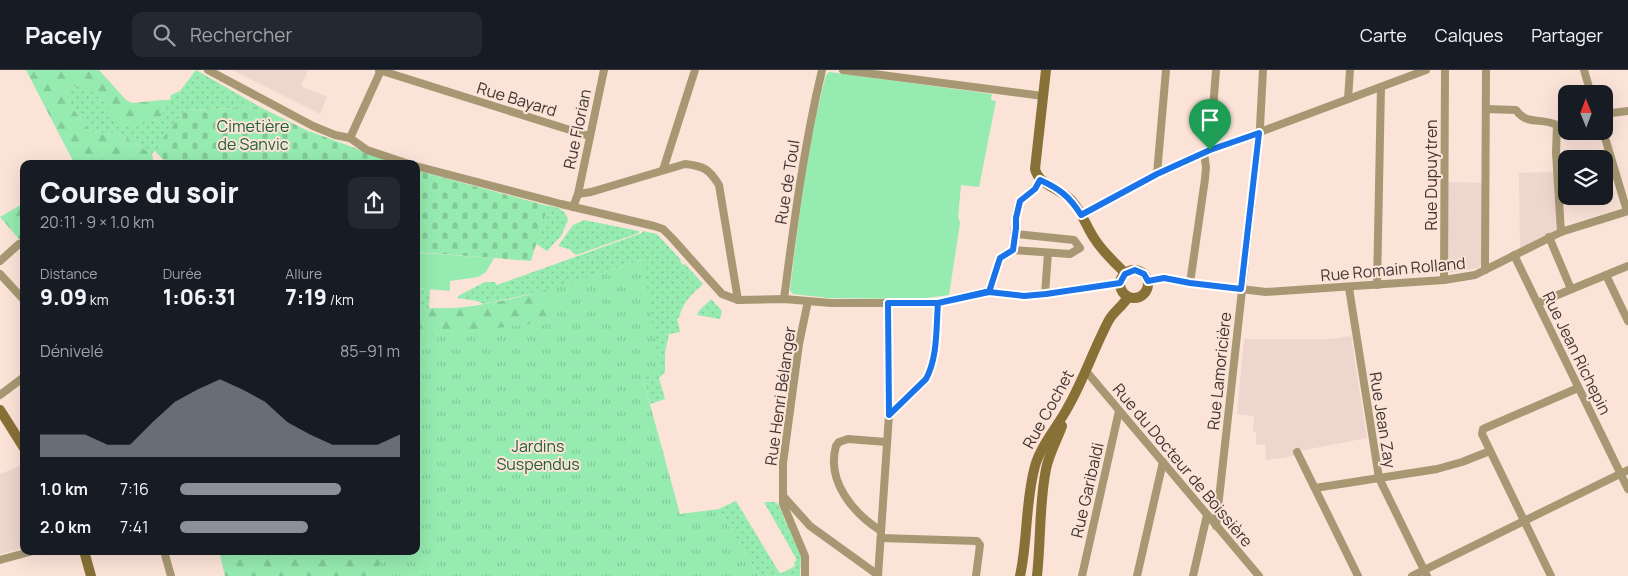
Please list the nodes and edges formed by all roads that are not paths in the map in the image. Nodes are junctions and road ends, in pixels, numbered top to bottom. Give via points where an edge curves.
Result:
1 (210, 70) edge
2 (381, 70) edge
3 (604, 70) edge
4 (695, 70) edge
5 (822, 70) edge
6 (843, 70) edge
7 (1046, 70) edge
8 (1166, 70) edge
9 (1216, 70) edge
10 (1263, 70) edge
11 (1350, 70) edge
12 (1426, 70) edge
13 (1445, 70) edge
14 (1486, 70) edge
15 (1584, 70) edge
16 (890, 73) edge
17 (1588, 85) edge
18 (1381, 87) junction
19 (1043, 96) junction
20 (1348, 99) junction
21 (1486, 109) junction
22 (1628, 111) edge
23 (1613, 113) edge
24 (1259, 133) junction
25 (589, 136) junction
26 (350, 138) junction
27 (1606, 140) edge
28 (1207, 152) junction
29 (398, 160) edge
30 (420, 167) edge
31 (663, 170) junction
32 (1157, 174) junction
33 (1040, 180) junction
34 (578, 194) junction
35 (573, 207) junction
36 (1628, 211) edge
37 (1081, 215) junction
38 (1561, 232) junction
39 (1015, 234) junction
40 (1549, 237) junction
41 (20, 244) dead end
42 (1013, 250) junction
43 (1048, 253) junction
44 (1514, 255) junction
45 (0, 260) edge
46 (1628, 266) edge
47 (1485, 270) junction
48 (0, 274) edge
49 (1606, 275) junction
50 (1122, 278) junction
51 (1444, 280) junction
52 (1148, 281) junction
53 (1190, 283) junction
54 (1377, 285) junction
55 (1349, 288) junction
56 (1241, 289) junction
57 (1571, 289) junction
58 (989, 292) junction
59 (1046, 294) junction
60 (20, 296) edge
61 (1128, 297) junction
62 (784, 299) junction
63 (738, 300) junction
64 (808, 301) junction
65 (888, 303) junction
66 (938, 303) junction
67 (1538, 303) junction
68 (1628, 321) edge
69 (1086, 371) junction
70 (20, 380) edge
71 (1578, 388) junction
72 (0, 395) edge
73 (1068, 407) junction
74 (0, 410) edge
75 (1119, 411) junction
76 (889, 415) junction
77 (20, 442) edge
78 (887, 442) junction
79 (1490, 450) junction
80 (1298, 452) dead end
81 (1163, 462) junction
82 (1624, 472) edge
83 (1378, 478) junction
84 (1315, 488) junction
85 (1628, 489) edge
86 (783, 496) junction
87 (1207, 515) junction
88 (1524, 521) junction
89 (1216, 526) junction
90 (881, 535) junction
91 (20, 555) edge
92 (85, 555) edge
93 (165, 555) edge
94 (0, 560) edge
95 (1425, 573) edge
96 (90, 576) edge
97 (171, 576) edge
98 (805, 576) edge
99 (878, 576) edge
100 (976, 576) edge
101 (1020, 576) edge
102 (1037, 576) edge
103 (1082, 576) edge
104 (1137, 576) edge
105 (1193, 576) edge
106 (1258, 576) edge
107 (1358, 576) edge
108 (1412, 576) edge
109 (1551, 576) edge

1 - 26 street via 313,126
2 - 25 street, Rue Bayard
2 - 26 street
3 - 25 street, Rue Florian
4 - 31 street
5 - 62 street, Rue de Toul via 796,202
6 - 16 street
7 - 19 street
8 - 32 street
9 - 28 street
10 - 24 street, Rue Lamoricière
11 - 20 street
12 - 18 street
13 - 51 street, Rue Dupuytren
14 - 21 street
15 - 17 street
16 - 19 street
18 - 20 street
18 - 54 street
19 - 33 street via 1035,169
20 - 24 street
21 - 38 street via 1516,110 1526,120 1556,125
21 - 47 street
22 - 23 street
24 - 28 street
24 - 56 street, Rue Lamoricière
25 - 34 street, Rue Florian
26 - 29 street via 367,150
27 - 36 street
28 - 32 street
28 - 53 street
30 - 35 street
31 - 34 street
31 - 63 street via 685,164 701,166 719,185
32 - 37 street
33 - 37 street via 1063,192
33 - 39 street via 1035,189 1020,201
34 - 35 street, Rue Florian
35 - 63 street via 663,230 722,294
36 - 38 street, Rue Romain Rolland
37 - 50 street
38 - 40 street, Rue Romain Rolland
39 - 42 street
39 - 43 street via 1074,240 1080,248 1070,254
40 - 44 street, Rue Romain Rolland
40 - 57 street
41 - 45 street
42 - 43 street
42 - 58 street via 1000,258
43 - 59 street
44 - 47 street, Rue Romain Rolland
44 - 67 street, Rue Jean Richepin
46 - 49 street
47 - 51 street, Rue Romain Rolland
48 - 60 street
49 - 57 street
49 - 68 street
50 - 52 street via 1131,270 1138,270
50 - 59 street
50 - 61 street via 1122,291
51 - 54 street, Rue Romain Rolland
52 - 53 street, Rue Romain Rolland via 1164,278
52 - 61 street via 1148,289 1143,295
53 - 56 street, Rue Romain Rolland
54 - 55 street, Rue Romain Rolland
55 - 56 street, Rue Romain Rolland via 1266,292
55 - 83 street, Rue Jean Zay
56 - 89 street, Rue Lamoricière
57 - 67 street
58 - 59 street via 1024,296
58 - 66 street
61 - 69 street, Rue Cochet via 1110,318
62 - 63 street
62 - 64 street
64 - 65 street
64 - 86 street, Rue Henri Bélanger via 783,463
65 - 66 street
65 - 76 street
66 - 76 street via 930,372
67 - 71 street, Rue Jean Richepin
69 - 73 street, Rue Cochet
69 - 75 street, Rue du Docteur de Boissière
70 - 72 street
71 - 79 street via 1483,429 1482,434
71 - 82 street, Rue Jean Richepin
73 - 101 street, Rue Cochet via 1035,465
73 - 102 street via 1046,466 1040,506
74 - 77 street
75 - 81 street, Rue du Docteur de Boissière
75 - 103 street, Rue Garibaldi
76 - 78 street
78 - 90 street
78 - 90 street via 843,440 836,446 834,460 835,474 844,497
79 - 83 street via 1437,469
79 - 88 street
80 - 84 street
81 - 87 street, Rue du Docteur de Boissière
81 - 104 street
82 - 85 street, Rue Jean Richepin
82 - 88 street
83 - 84 street
83 - 95 street, Rue Jean Zay
84 - 107 street
86 - 98 street, Rue Henri Bélanger via 784,508 805,556
86 - 99 street via 810,526
87 - 89 street, Rue du Docteur de Boissière
87 - 105 street
88 - 95 street
88 - 109 street
89 - 106 street, Rue du Docteur de Boissière
90 - 99 street
90 - 100 street via 977,542 980,545
91 - 94 street
92 - 96 street
93 - 97 street
95 - 108 street

